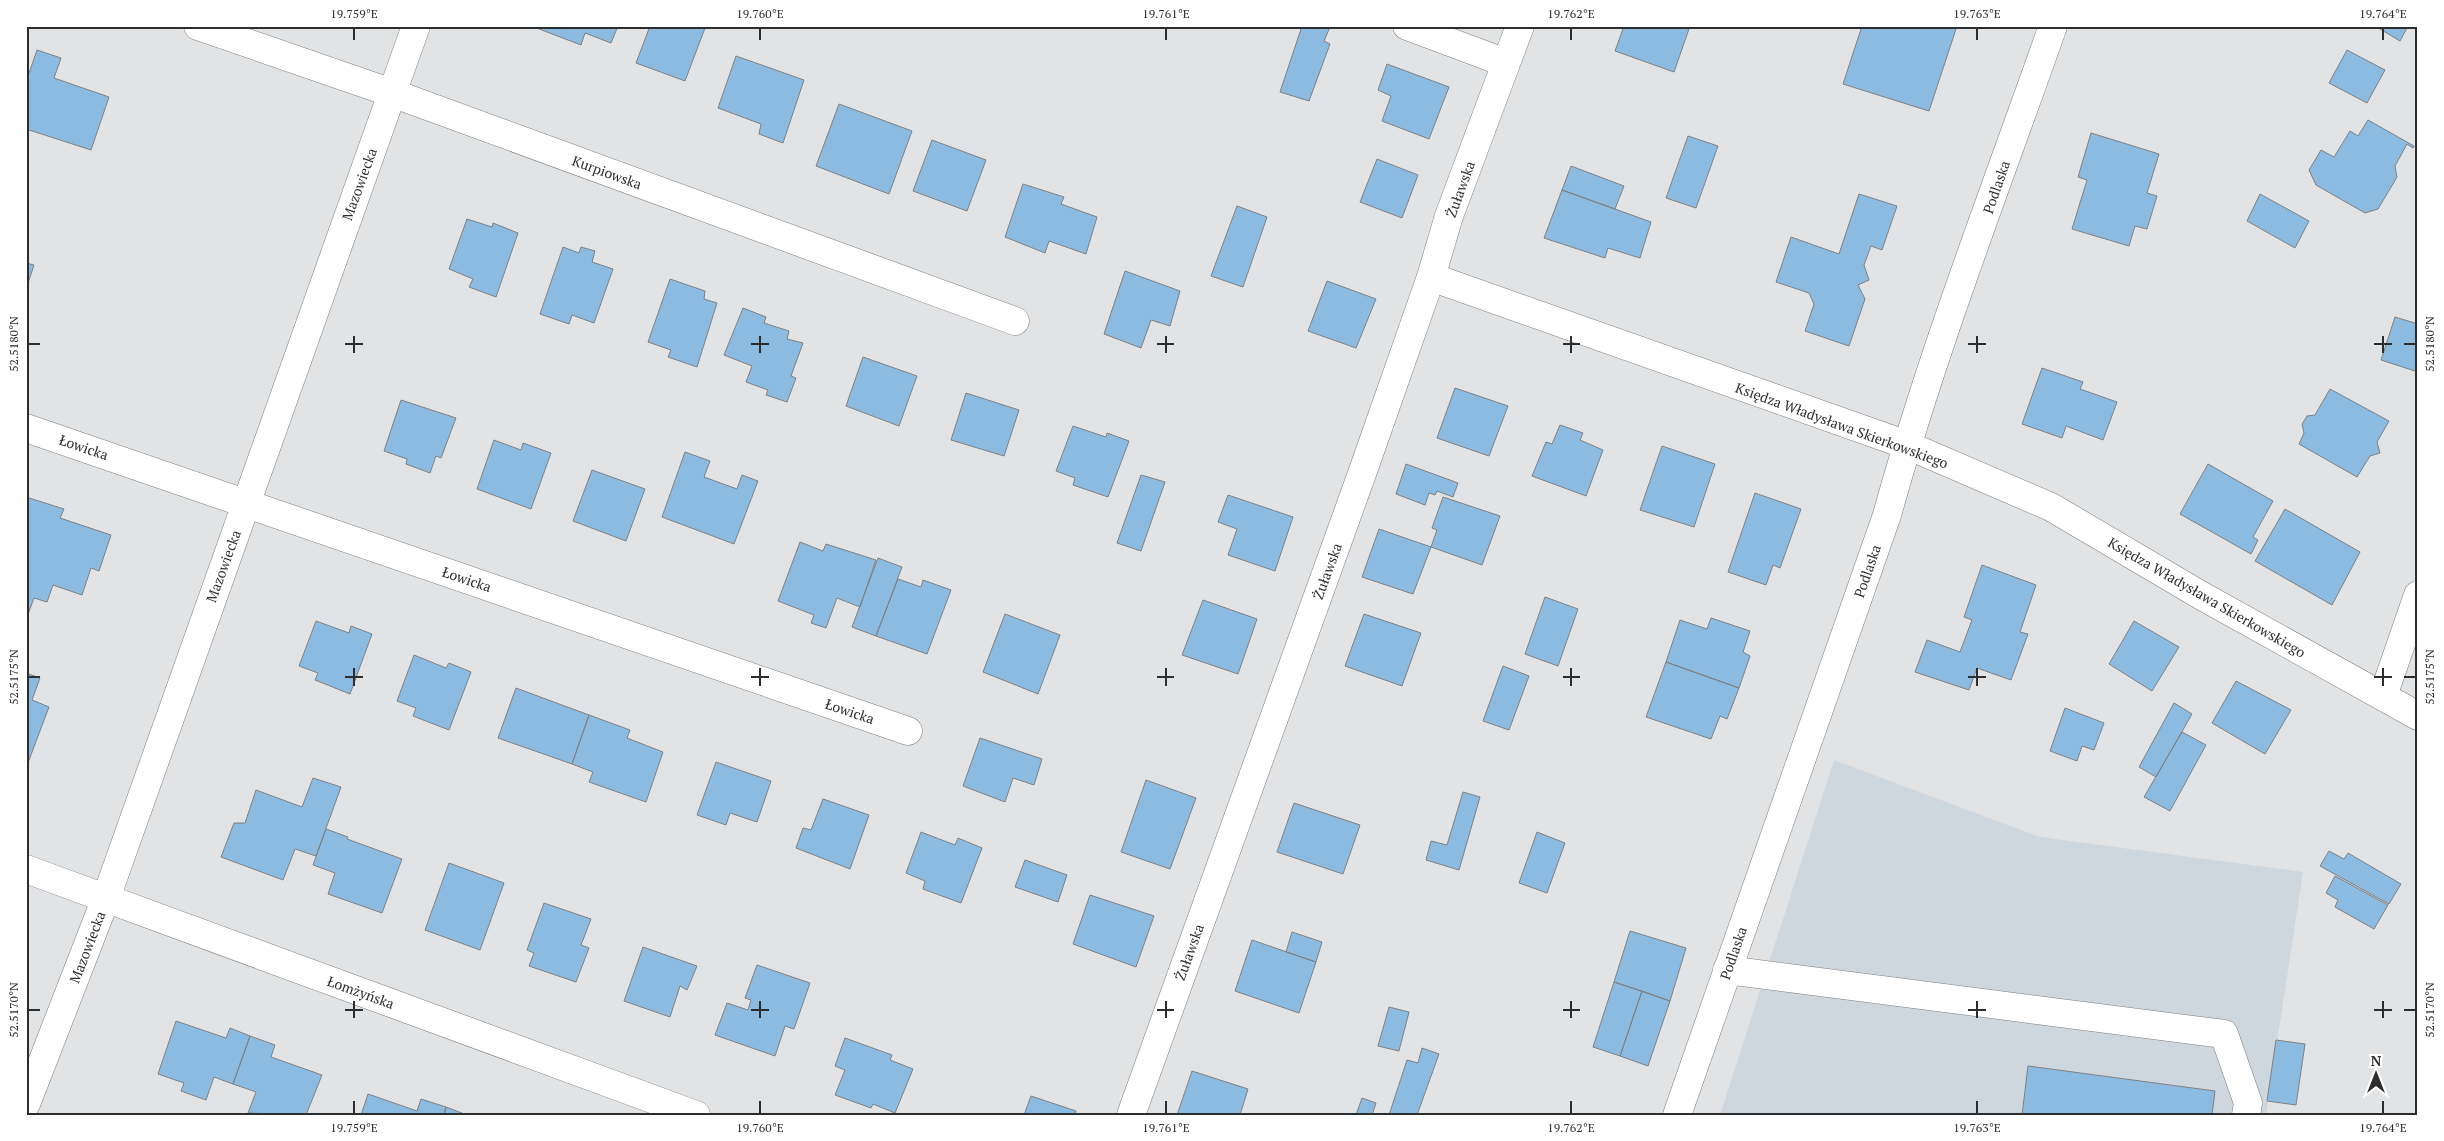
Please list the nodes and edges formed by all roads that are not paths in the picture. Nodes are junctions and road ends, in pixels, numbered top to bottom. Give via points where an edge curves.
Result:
1 (198, 26) edge
2 (416, 26) edge
3 (1407, 26) edge
4 (1520, 26) edge
5 (2053, 26) edge
6 (1506, 63) junction
7 (392, 93) junction
8 (1431, 277) junction
9 (1016, 321) dead end
10 (26, 428) edge
11 (1907, 445) junction
12 (245, 502) junction
13 (2418, 595) edge
14 (2383, 696) junction
15 (2418, 716) edge
16 (908, 731) dead end
17 (26, 869) edge
18 (106, 898) junction
19 (1727, 970) junction
20 (26, 1104) edge
21 (696, 1115) edge
22 (1131, 1115) edge
23 (1677, 1115) edge
24 (2246, 1115) edge

1 - 7 street, Kurpiowska
2 - 7 street, Mazowiecka
3 - 6 street
4 - 6 street, Żuławska
5 - 11 street, Podlaska
6 - 8 street, Żuławska via 1449,216
7 - 9 street, Kurpiowska
7 - 12 street, Mazowiecka
8 - 11 street, Księdza Władysława Skierkowskiego
8 - 22 street, Żuławska
10 - 12 street, Łowicka
11 - 14 street, Księdza Władysława Skierkowskiego via 2051,508
11 - 19 street, Podlaska via 1887,515
12 - 16 street, Łowicka
12 - 18 street, Mazowiecka
13 - 14 street
14 - 15 street, Księdza Władysława Skierkowskiego
17 - 18 street, Łomżyńska
18 - 20 street, Mazowiecka
18 - 21 street, Łomżyńska
19 - 23 street, Podlaska
19 - 24 street via 2224,1034 2248,1103

